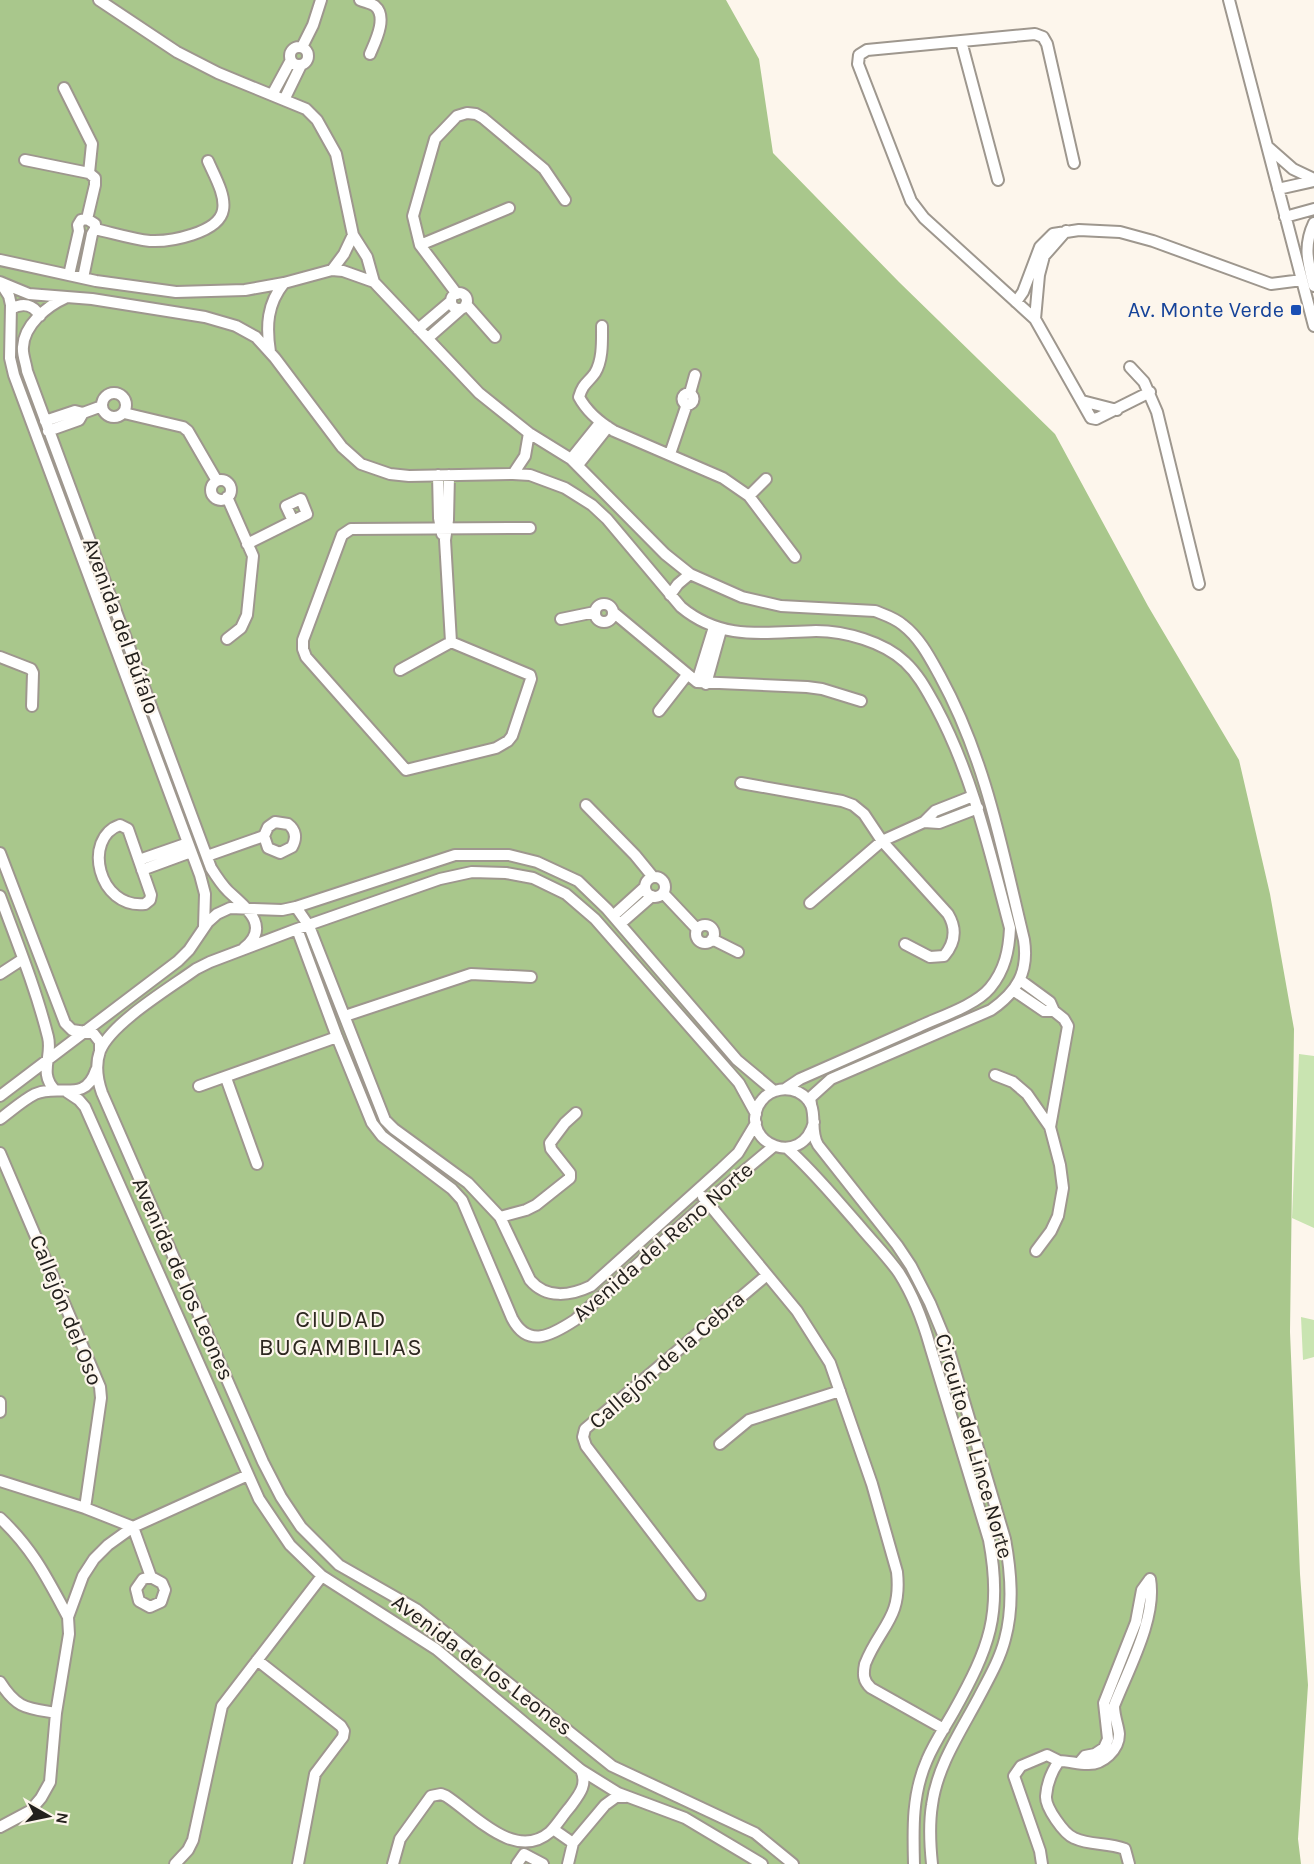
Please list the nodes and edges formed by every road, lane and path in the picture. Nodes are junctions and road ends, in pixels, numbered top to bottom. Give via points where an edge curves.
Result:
1 (99, 0) edge
2 (321, 0) edge
3 (360, 0) edge
4 (1229, 0) edge
5 (113, 4) edge
6 (961, 41) junction
7 (302, 47) junction
8 (370, 54) dead end
9 (291, 60) junction
10 (301, 65) junction
11 (64, 88) dead end
12 (272, 95) junction
13 (284, 100) junction
14 (1268, 147) junction
15 (25, 160) dead end
16 (208, 161) dead end
17 (1074, 163) dead end
18 (89, 173) junction
19 (998, 180) dead end
20 (1314, 180) edge
21 (1278, 189) junction
22 (565, 200) dead end
23 (509, 208) dead end
24 (1314, 209) edge
25 (1285, 216) junction
26 (87, 219) junction
27 (1314, 223) edge
28 (95, 229) junction
29 (1066, 231) junction
30 (353, 235) junction
31 (420, 245) junction
32 (0, 260) edge
33 (332, 270) junction
34 (69, 275) junction
35 (83, 278) junction
36 (1302, 280) junction
37 (96, 281) junction
38 (374, 282) junction
39 (1, 283) edge
40 (284, 283) junction
41 (1314, 286) edge
42 (454, 297) junction
43 (65, 298) junction
44 (92, 299) junction
45 (1016, 302) junction
46 (463, 307) junction
47 (11, 309) junction
48 (40, 316) junction
49 (1035, 319) junction
50 (602, 326) dead end
51 (1314, 326) edge
52 (418, 329) junction
53 (495, 337) dead end
54 (428, 338) junction
55 (270, 352) junction
56 (1131, 367) dead end
57 (695, 375) dead end
58 (1150, 392) junction
59 (102, 406) junction
60 (124, 413) junction
61 (604, 425) junction
62 (47, 426) junction
63 (529, 433) junction
64 (670, 454) junction
65 (574, 462) junction
66 (513, 474) junction
67 (444, 475) junction
68 (766, 479) dead end
69 (749, 496) junction
70 (293, 521) dead end
71 (530, 528) dead end
72 (444, 533) junction
73 (247, 544) junction
74 (795, 557) dead end
75 (690, 574) junction
76 (1199, 584) dead end
77 (670, 596) junction
78 (561, 620) dead end
79 (717, 628) junction
80 (126, 639) junction
81 (227, 639) dead end
82 (451, 642) junction
83 (115, 643) junction
84 (0, 657) edge
85 (400, 670) dead end
86 (687, 675) junction
87 (702, 683) junction
88 (861, 701) dead end
89 (32, 706) dead end
90 (659, 711) dead end
91 (741, 783) dead end
92 (973, 796) junction
93 (586, 805) dead end
94 (978, 808) junction
95 (924, 822) junction
96 (264, 836) dead end
97 (882, 841) junction
98 (190, 848) junction
99 (0, 853) edge
100 (207, 856) junction
101 (141, 865) junction
102 (653, 877) junction
103 (223, 885) junction
104 (653, 892) junction
105 (205, 894) junction
106 (0, 896) edge
107 (810, 903) dead end
108 (296, 908) junction
109 (249, 909) junction
110 (616, 920) junction
111 (204, 927) junction
112 (303, 927) junction
113 (905, 944) dead end
114 (239, 951) junction
115 (738, 952) dead end
116 (22, 958) junction
117 (0, 974) edge
118 (531, 977) dead end
119 (1016, 985) junction
120 (345, 1017) junction
121 (86, 1031) junction
122 (337, 1037) junction
123 (100, 1051) junction
124 (48, 1060) junction
125 (96, 1070) junction
126 (995, 1075) dead end
127 (226, 1077) junction
128 (199, 1086) dead end
129 (55, 1090) junction
130 (780, 1090) junction
131 (67, 1092) junction
132 (1055, 1094) junction
133 (0, 1096) edge
134 (810, 1104) junction
135 (1034, 1104) junction
136 (576, 1113) dead end
137 (0, 1119) edge
138 (756, 1119) junction
139 (814, 1122) junction
140 (1050, 1126) junction
141 (774, 1146) junction
142 (787, 1148) junction
143 (0, 1153) edge
144 (257, 1164) dead end
145 (696, 1191) junction
146 (707, 1202) junction
147 (500, 1217) junction
148 (1035, 1251) dead end
149 (603, 1275) junction
150 (767, 1275) junction
151 (613, 1286) junction
152 (840, 1391) junction
153 (0, 1402) edge
154 (0, 1412) edge
155 (720, 1444) dead end
156 (249, 1476) junction
157 (0, 1481) edge
158 (85, 1508) junction
159 (0, 1518) edge
160 (133, 1527) junction
161 (322, 1576) junction
162 (151, 1577) dead end
163 (700, 1595) dead end
164 (68, 1617) junction
165 (442, 1629) junction
166 (430, 1644) junction
167 (257, 1660) junction
168 (0, 1682) edge
169 (56, 1713) junction
170 (944, 1729) junction
171 (1059, 1761) junction
172 (1080, 1762) junction
173 (581, 1770) junction
174 (626, 1797) junction
175 (0, 1827) edge
176 (553, 1829) junction
177 (523, 1842) junction
178 (573, 1843) junction
179 (524, 1854) junction
180 (175, 1864) edge
181 (298, 1864) edge
182 (393, 1864) edge
183 (517, 1864) edge
184 (543, 1864) edge
185 (568, 1864) edge
186 (762, 1864) edge
187 (793, 1864) edge
188 (914, 1864) edge
189 (932, 1864) edge
190 (1042, 1864) edge
191 (1129, 1864) edge

1 - 5 street
2 - 7 street
3 - 8 street via 375,6 379,13 380,27
4 - 14 street
5 - 12 street via 177,52
6 - 17 street via 1035,34 1043,37
6 - 19 street
6 - 45 street via 867,50 859,55 858,64 911,201 924,218
7 - 9 street via 292,50
7 - 10 street via 308,58
9 - 10 street
9 - 12 street
10 - 13 street
11 - 18 street via 92,144
12 - 13 street
13 - 30 street via 317,120 336,154
14 - 20 street via 1293,169
14 - 21 street
15 - 18 street
16 - 28 street via 224,201 223,213 202,232 164,241
18 - 26 street via 95,178 95,185
20 - 21 street
21 - 25 street
22 - 31 street via 544,169 483,118 467,113 457,116 435,139 415,203 412,216
23 - 31 street
24 - 25 street
25 - 36 street
26 - 28 street via 95,224
26 - 34 street via 78,225
27 - 41 street via 1306,254
28 - 35 street
29 - 36 street via 1120,232 1271,284
29 - 45 street via 1053,234 1040,247
29 - 49 street via 1044,256 1038,275
30 - 33 street
30 - 38 street via 367,257
31 - 42 street
32 - 34 street
33 - 38 street
33 - 40 street
34 - 35 street
35 - 37 street
36 - 51 street
37 - 40 street via 195,292 245,290
37 - 44 street via 98,291
38 - 52 street
39 - 43 street via 29,294
39 - 47 street, Avenida del Búfalo
40 - 55 street via 269,311
42 - 46 street via 466,298
42 - 52 street
43 - 44 street
43 - 48 street, Avenida del Búfalo
44 - 55 street via 205,317 236,326 256,337
45 - 49 street
46 - 53 street
46 - 54 street
47 - 48 street via 19,304 28,305
47 - 83 street, Avenida del Búfalo via 10,358 14,375
48 - 62 street, Avenida del Búfalo via 26,334 23,347 27,371
49 - 58 street via 1082,401 1117,410
50 - 61 street via 601,358 579,397
52 - 54 street
54 - 63 street via 479,393
55 - 67 street via 342,447 361,464 390,474
56 - 58 street
57 - 64 street
58 - 76 street
59 - 60 street via 109,416
59 - 60 street via 106,395 116,393 124,399
59 - 62 street via 83,413 79,420
60 - 73 street via 188,431 217,480 211,488 214,496 227,497
61 - 64 street
61 - 65 street
62 - 80 street, Avenida del Búfalo
63 - 65 street
63 - 66 street via 525,456
64 - 69 street via 723,478
65 - 75 street
66 - 67 street
66 - 77 street via 540,478 592,505
67 - 72 street
68 - 69 street
69 - 74 street
70 - 73 street
71 - 72 street
72 - 82 street
72 - 82 street via 345,531 303,640 303,649 401,767 413,770 496,748 508,741 515,731 531,680 530,675
73 - 81 street via 253,556 247,615 241,628
75 - 77 street
75 - 119 street via 742,597 781,606 875,611 911,632 926,651 974,748 991,805 1026,954
77 - 79 street via 692,616
78 - 86 street via 595,612 599,605 611,607
79 - 87 street
79 - 92 street via 745,633 821,631 885,647 905,662 924,685 950,735
80 - 83 street
80 - 100 street, Avenida del Búfalo
82 - 85 street
83 - 98 street, Avenida del Búfalo
84 - 89 street via 33,673
86 - 87 street
86 - 90 street
87 - 88 street via 807,687
91 - 97 street via 853,805
92 - 94 street
92 - 95 street via 935,811
93 - 102 street
94 - 95 street via 939,823
94 - 130 street via 1010,928 1005,962 990,988 980,998 952,1012
95 - 97 street
96 - 100 street
97 - 107 street
97 - 113 street via 948,914 953,925 953,940 944,957 930,957
98 - 101 street
98 - 105 street, Avenida del Búfalo
99 - 121 street via 65,1023 72,1030
100 - 103 street, Avenida del Búfalo
101 - 101 street via 128,829 120,825 112,829 101,844 99,858 108,889 131,903 148,903 151,895
102 - 104 street via 647,882
102 - 104 street via 663,881 665,887
103 - 105 street
103 - 109 street, Avenida del Búfalo
104 - 110 street
104 - 115 street via 697,929 698,941 706,943 712,939
105 - 111 street, Avenida del Búfalo
106 - 116 street
108 - 109 street
108 - 110 street via 455,855 509,855 537,862 578,881
108 - 112 street
109 - 111 street via 230,908
109 - 114 street via 255,933
110 - 130 street via 731,1055
111 - 121 street via 178,961
112 - 114 street
112 - 120 street
112 - 122 street
112 - 138 street via 440,879 472,872 533,878 566,894 595,919 739,1083
114 - 123 street via 196,969 124,1021
116 - 117 street
116 - 124 street via 49,1038
118 - 120 street via 471,974
119 - 132 street via 1044,1011 1054,1011 1064,1018 1068,1028
119 - 134 street via 991,1010 831,1079 810,1098
120 - 147 street via 385,1120 468,1183
121 - 123 street via 98,1038
121 - 124 street
122 - 127 street
122 - 151 street, Avenida del Reno Norte via 376,1129 462,1200 517,1329 524,1334 550,1335 575,1320
123 - 125 street
124 - 129 street via 47,1077
124 - 133 street
125 - 131 street via 86,1086
125 - 165 street, Avenida de los Leones via 102,1093 281,1497 301,1527 339,1565 416,1609
126 - 135 street via 1020,1087
127 - 128 street
127 - 144 street
129 - 131 street
129 - 137 street via 35,1094
130 - 134 street via 800,1093
130 - 138 street via 760,1103
131 - 156 street, Avenida de los Leones via 85,1107
132 - 135 street
132 - 140 street
134 - 139 street
135 - 140 street
136 - 147 street via 550,1143 570,1178 536,1205
138 - 141 street via 759,1133
138 - 145 street, Avenida del Reno Norte via 738,1153
139 - 142 street via 802,1143
139 - 189 street, Circuito del Lince Norte via 818,1145 897,1245 930,1303 947,1344 1010,1567 1010,1602 997,1662 952,1748 935,1790 930,1819
140 - 148 street via 1062,1175 1063,1198 1054,1226
141 - 142 street
141 - 146 street, Avenida del Reno Norte
142 - 170 street, Circuito del Lince Norte via 876,1245 909,1293 924,1324 989,1540 996,1597 992,1622 977,1669
143 - 158 street, Callejón del Oso via 100,1387
145 - 146 street
145 - 149 street, Avenida del Reno Norte
146 - 150 street
146 - 151 street, Avenida del Reno Norte
147 - 149 street, Avenida del Reno Norte via 536,1287 548,1293 568,1294 591,1286
149 - 151 street
150 - 152 street via 824,1352
150 - 163 street, Callejón de la Cebra via 585,1429 583,1437 585,1446
152 - 155 street via 749,1420
152 - 170 street via 897,1572 894,1613 866,1664 865,1682
153 - 154 street
156 - 160 street
156 - 161 street, Avenida de los Leones via 259,1499 290,1545
157 - 158 street
158 - 160 street
159 - 164 street via 20,1536 40,1564
160 - 162 street
160 - 164 street via 94,1559 83,1576
161 - 166 street, Avenida de los Leones
161 - 167 street
164 - 169 street via 69,1634
165 - 166 street
165 - 187 street, Avenida de los Leones via 612,1766 754,1833
166 - 173 street, Avenida de los Leones
167 - 180 street via 220,1711 193,1840
167 - 181 street via 344,1731 314,1777
168 - 169 street via 8,1696 21,1706
169 - 175 street via 47,1788 30,1811
170 - 188 street, Circuito del Lince Norte via 927,1758 918,1789 912,1820
171 - 172 street
171 - 190 street via 1047,1755 1037,1758 1021,1766 1014,1776
171 - 191 street via 1051,1772 1046,1799 1058,1823 1072,1838 1125,1850
172 - 172 street via 1103,1760 1118,1741 1114,1706 1146,1624 1153,1592 1150,1579 1142,1590 1136,1622 1104,1703 1108,1739 1104,1748
173 - 174 street, Avenida de los Leones
173 - 176 street via 582,1790
174 - 178 street via 616,1797 604,1804
174 - 186 street, Avenida de los Leones via 685,1818
176 - 177 street via 540,1838
176 - 178 street
177 - 179 street
177 - 182 street via 504,1837 451,1799 436,1794 400,1839
178 - 185 street
179 - 183 street
179 - 184 street

